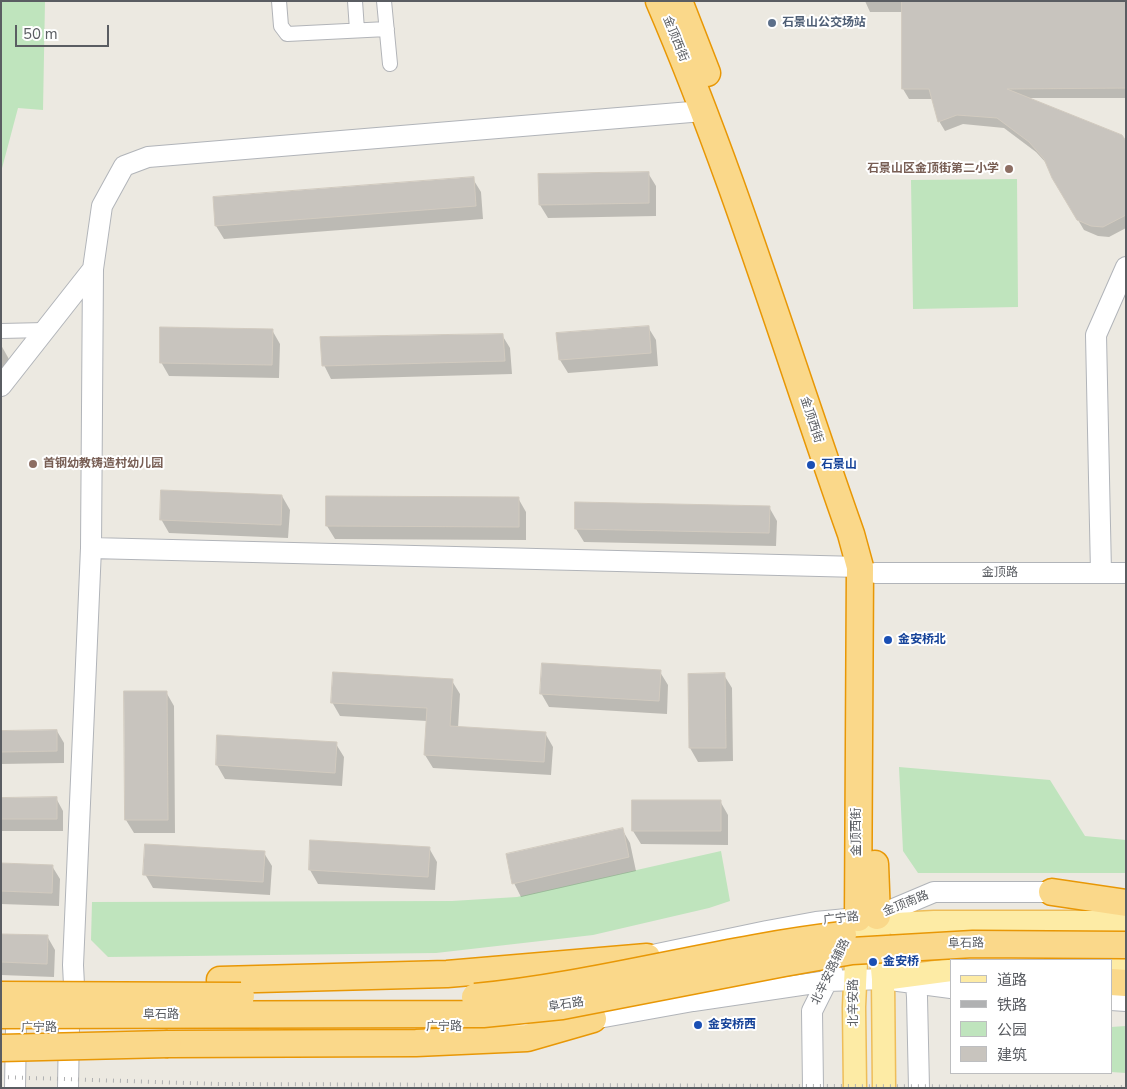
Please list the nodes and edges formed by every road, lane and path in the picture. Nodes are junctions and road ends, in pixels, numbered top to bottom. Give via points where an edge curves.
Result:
1 (280, 1) edge
2 (355, 1) edge
3 (384, 1) edge
4 (659, 1) edge
5 (679, 1) edge
6 (387, 29) junction
7 (357, 30) junction
8 (390, 64) dead end
9 (703, 112) junction
10 (1126, 267) edge
11 (94, 269) junction
12 (1, 330) edge
13 (45, 330) junction
14 (1, 386) edge
15 (91, 548) junction
16 (867, 570) junction
17 (1101, 573) junction
18 (1126, 573) edge
19 (1126, 892) edge
20 (1056, 900) junction
21 (1126, 904) edge
22 (867, 917) junction
23 (1126, 917) edge
24 (1126, 922) edge
25 (1126, 927) edge
26 (1126, 945) edge
27 (647, 957) junction
28 (1112, 960) edge
29 (1126, 960) edge
30 (950, 970) edge
31 (1, 977) edge
32 (882, 979) junction
33 (854, 980) junction
34 (914, 980) junction
35 (828, 981) junction
36 (1112, 982) edge
37 (1126, 983) edge
38 (1, 984) edge
39 (74, 985) junction
40 (950, 988) edge
41 (1, 995) edge
42 (1112, 1000) edge
43 (1126, 1001) edge
44 (593, 1019) junction
45 (69, 1028) junction
46 (5, 1029) edge
47 (15, 1088) edge
48 (68, 1088) edge
49 (813, 1088) edge
50 (855, 1088) edge
51 (884, 1088) edge
52 (918, 1088) edge

1 - 7 street via 281,26 287,34
2 - 7 street
3 - 6 street
4 - 9 highway, 金顶西街
5 - 16 highway, 金顶西街 via 826,410 870,545
6 - 7 street
6 - 8 street
9 - 11 street via 148,157 124,166 102,206
9 - 16 highway, 金顶西街 via 851,534
10 - 17 street via 1096,335
11 - 13 street
11 - 15 street
12 - 13 street
13 - 14 street
15 - 16 street, 金顶路
15 - 39 street
16 - 17 street, 金顶路
16 - 22 highway, 金顶西街 via 874,838
17 - 18 street, 金顶路
19 - 20 street
20 - 21 highway
20 - 22 main road
20 - 23 main road
22 - 24 main road, 金顶南路 via 896,924
22 - 27 street, 广宁路 via 766,931
22 - 32 main road
22 - 33 main road, 北辛安路
22 - 35 street, 北辛安路辅路
25 - 41 highway, 阜石路, bridge via 974,927 863,933 782,944 520,993 470,998
26 - 46 highway, 阜石路, bridge via 973,944 852,951 562,1006 482,1014
27 - 31 highway via 447,974 220,980
27 - 39 street, 广宁路 via 590,970 458,986
28 - 29 main road
30 - 34 main road
32 - 33 street, 广宁路
32 - 34 main road
32 - 51 main road
33 - 35 street, 广宁路
33 - 50 main road, 北辛安路
34 - 40 street
34 - 52 street
35 - 44 street, 广宁路 via 693,1000
35 - 49 street, 北辛安路辅路 via 812,1010
36 - 37 highway
38 - 39 street, 广宁路
42 - 43 street
44 - 45 street, 广宁路 via 484,1027
44 - 46 highway, bridge via 527,1038 416,1043 168,1044
45 - 46 street, 广宁路
45 - 48 street
46 - 47 street

